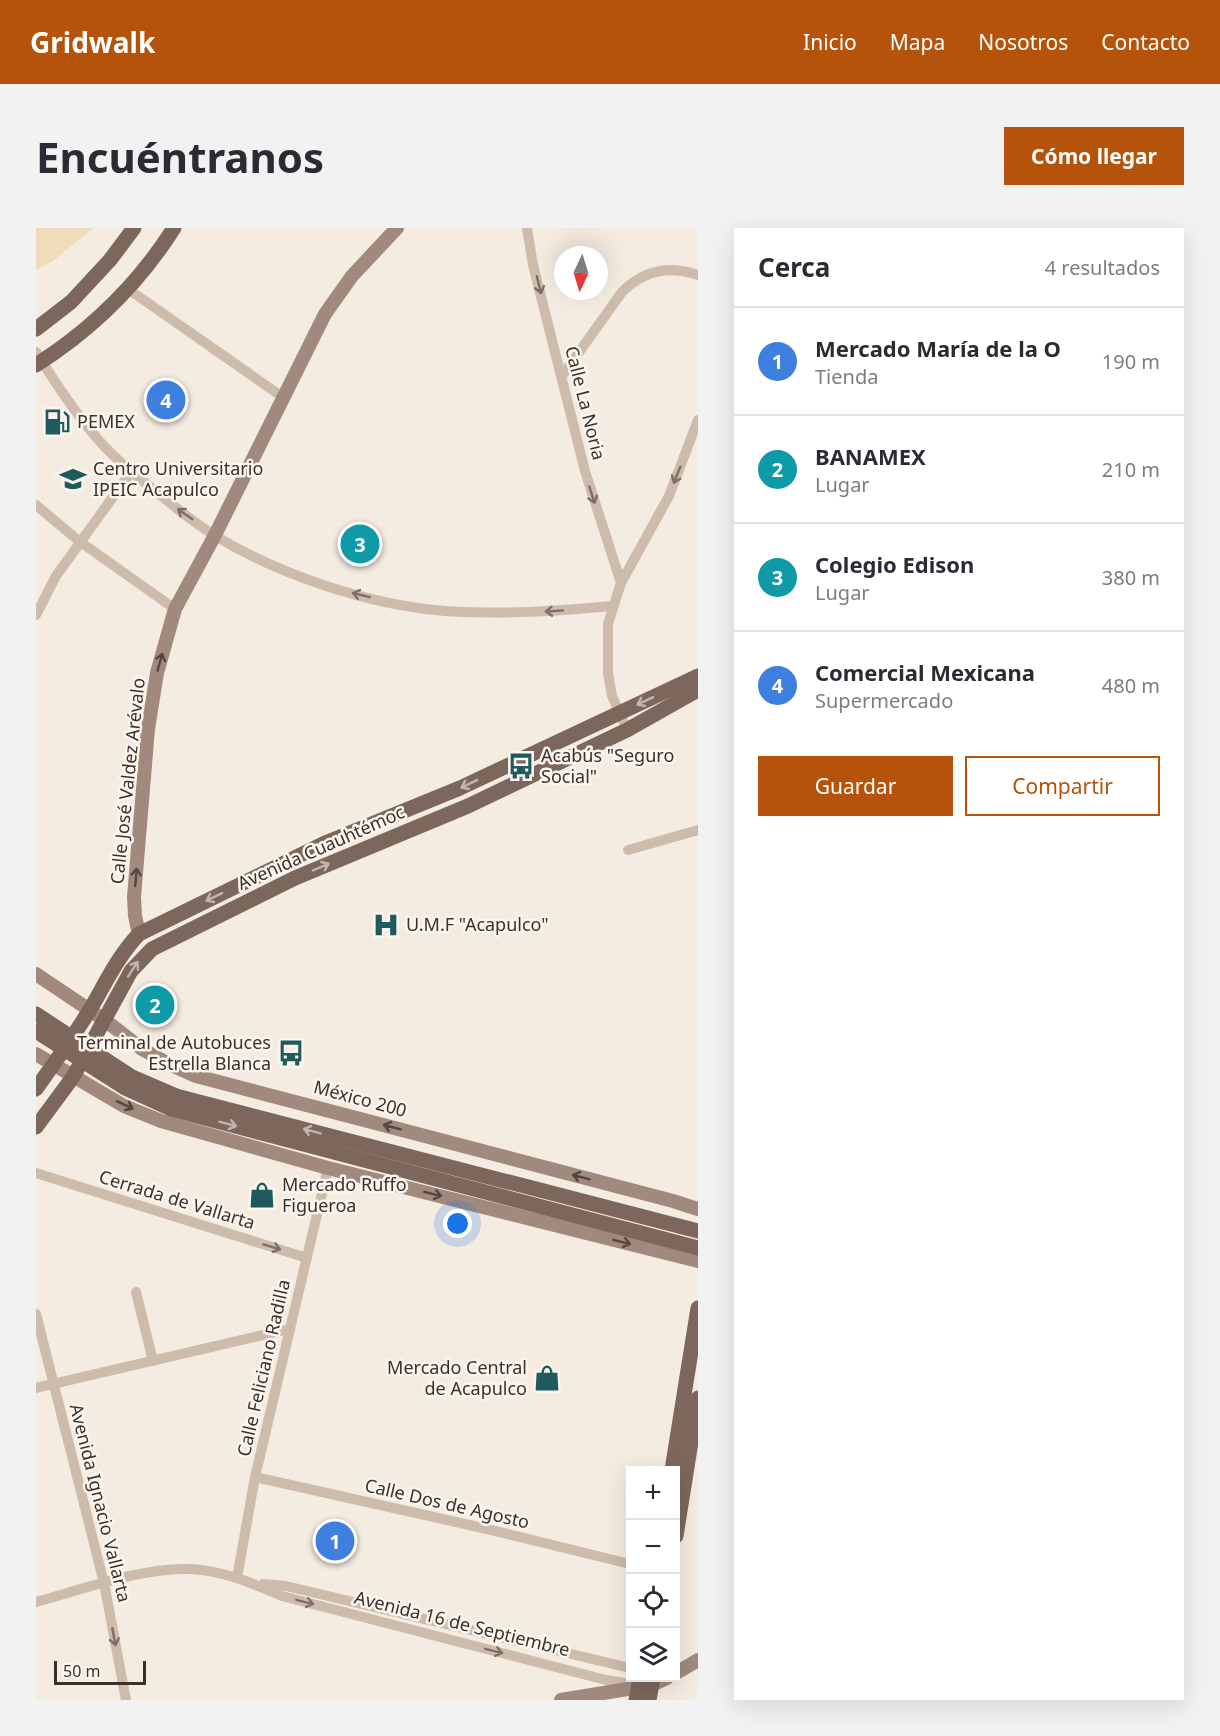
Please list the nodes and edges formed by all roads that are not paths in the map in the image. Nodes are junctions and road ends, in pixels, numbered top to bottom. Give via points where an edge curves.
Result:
1 (134, 228) edge
2 (174, 228) edge
3 (397, 228) edge
4 (527, 228) edge
5 (698, 275) edge
6 (128, 289) junction
7 (36, 329) edge
8 (38, 359) edge
9 (562, 376) junction
10 (284, 398) junction
11 (698, 420) edge
12 (692, 439) junction
13 (698, 452) edge
14 (131, 472) junction
15 (36, 505) edge
16 (215, 535) junction
17 (79, 542) junction
18 (621, 583) junction
19 (613, 606) junction
20 (176, 609) junction
21 (36, 615) edge
22 (698, 676) edge
23 (698, 690) edge
24 (619, 714) junction
25 (627, 730) junction
26 (698, 830) edge
27 (628, 850) dead end
28 (139, 934) junction
29 (36, 974) edge
30 (89, 1010) junction
31 (36, 1014) edge
32 (106, 1021) junction
33 (36, 1031) edge
34 (36, 1054) edge
35 (53, 1065) junction
36 (74, 1077) junction
37 (36, 1089) edge
38 (173, 1102) junction
39 (36, 1127) edge
40 (328, 1168) junction
41 (36, 1173) edge
42 (698, 1209) edge
43 (696, 1231) edge
44 (696, 1252) edge
45 (307, 1258) junction
46 (136, 1292) dead end
47 (698, 1308) edge
48 (36, 1314) edge
49 (289, 1329) junction
50 (153, 1361) junction
51 (54, 1384) junction
52 (36, 1388) edge
53 (698, 1398) edge
54 (673, 1466) edge
55 (255, 1478) junction
56 (678, 1520) edge
57 (626, 1563) edge
58 (237, 1578) junction
59 (250, 1582) junction
60 (104, 1583) junction
61 (36, 1602) edge
62 (389, 1611) junction
63 (386, 1623) junction
64 (698, 1660) edge
65 (626, 1667) edge
66 (680, 1670) edge
67 (645, 1687) edge
68 (126, 1700) edge
69 (564, 1700) edge

1 - 7 main road via 71,302
2 - 6 main road
3 - 10 street, Calle José Valdez Arévalo via 352,276 325,314
4 -> 9 street, Calle La Noria
5 - 9 street via 666,269 634,281
6 - 8 main road via 89,326
6 - 10 street
8 - 14 street via 97,439
9 -> 18 street, Calle La Noria via 585,471
10 - 16 street, Calle José Valdez Arévalo
11 - 12 street
12 - 13 street
12 -> 18 street via 669,496
16 -> 14 street
14 - 17 street
15 - 17 street
19 -> 16 street via 497,613 444,611 386,602 330,587 276,566
16 - 20 street, Calle José Valdez Arévalo
17 - 20 street
17 - 21 street
18 - 19 street
19 - 24 street via 608,624 608,673
28 -> 20 street, Calle José Valdez Arévalo via 134,897 148,729 157,673
22 -> 24 main road, Avenida Cuauhtémoc
23 - 25 main road, Avenida Cuauhtémoc
24 - 25 street
24 -> 28 main road, Avenida Cuauhtémoc via 460,788 323,844
32 -> 25 main road, Avenida Cuauhtémoc via 131,971 152,949 295,878 468,806
26 - 27 street
28 - 30 main road, Avenida Cuauhtémoc via 118,960
29 - 30 street, México 200
30 - 32 street, México 200
30 - 35 main road, Avenida Cuauhtémoc
31 - 38 main road, bridge
32 - 36 main road, Avenida Cuauhtémoc
42 -> 32 street, México 200 via 206,1079 167,1064
33 - 38 main road, bridge via 125,1088
34 - 35 street
35 - 36 street
35 - 37 main road, Avenida Cuauhtémoc
36 - 39 main road, Avenida Cuauhtémoc
36 -> 40 street via 124,1106 161,1121
43 -> 38 main road
38 -> 44 main road
40 -> 44 street
40 - 45 street, Calle Feliciano Radilla
41 -> 45 street, Cerrada de Vallarta
45 - 49 street, Calle Feliciano Radilla
46 - 50 street
47 - 54 main road
48 - 51 street, Avenida Ignacio Vallarta
49 - 50 street
49 - 55 street, Calle Feliciano Radilla
50 - 51 street
51 - 52 street
51 - 60 street, Avenida Ignacio Vallarta
53 - 56 main road
55 - 57 street, Calle Dos de Agosto
55 - 58 street, Calle Feliciano Radilla
58 - 59 street, Avenida 16 de Septiembre
58 - 60 street, Avenida 16 de Septiembre via 190,1569 164,1570
59 - 62 street, Avenida 16 de Septiembre via 286,1586
59 -> 63 street, Avenida 16 de Septiembre via 282,1596
60 - 61 street, Avenida 16 de Septiembre
60 -> 68 street, Avenida Ignacio Vallarta
62 - 63 street
62 - 65 street, Avenida 16 de Septiembre
63 -> 67 street, Avenida 16 de Septiembre
64 - 66 street
67 - 69 street

